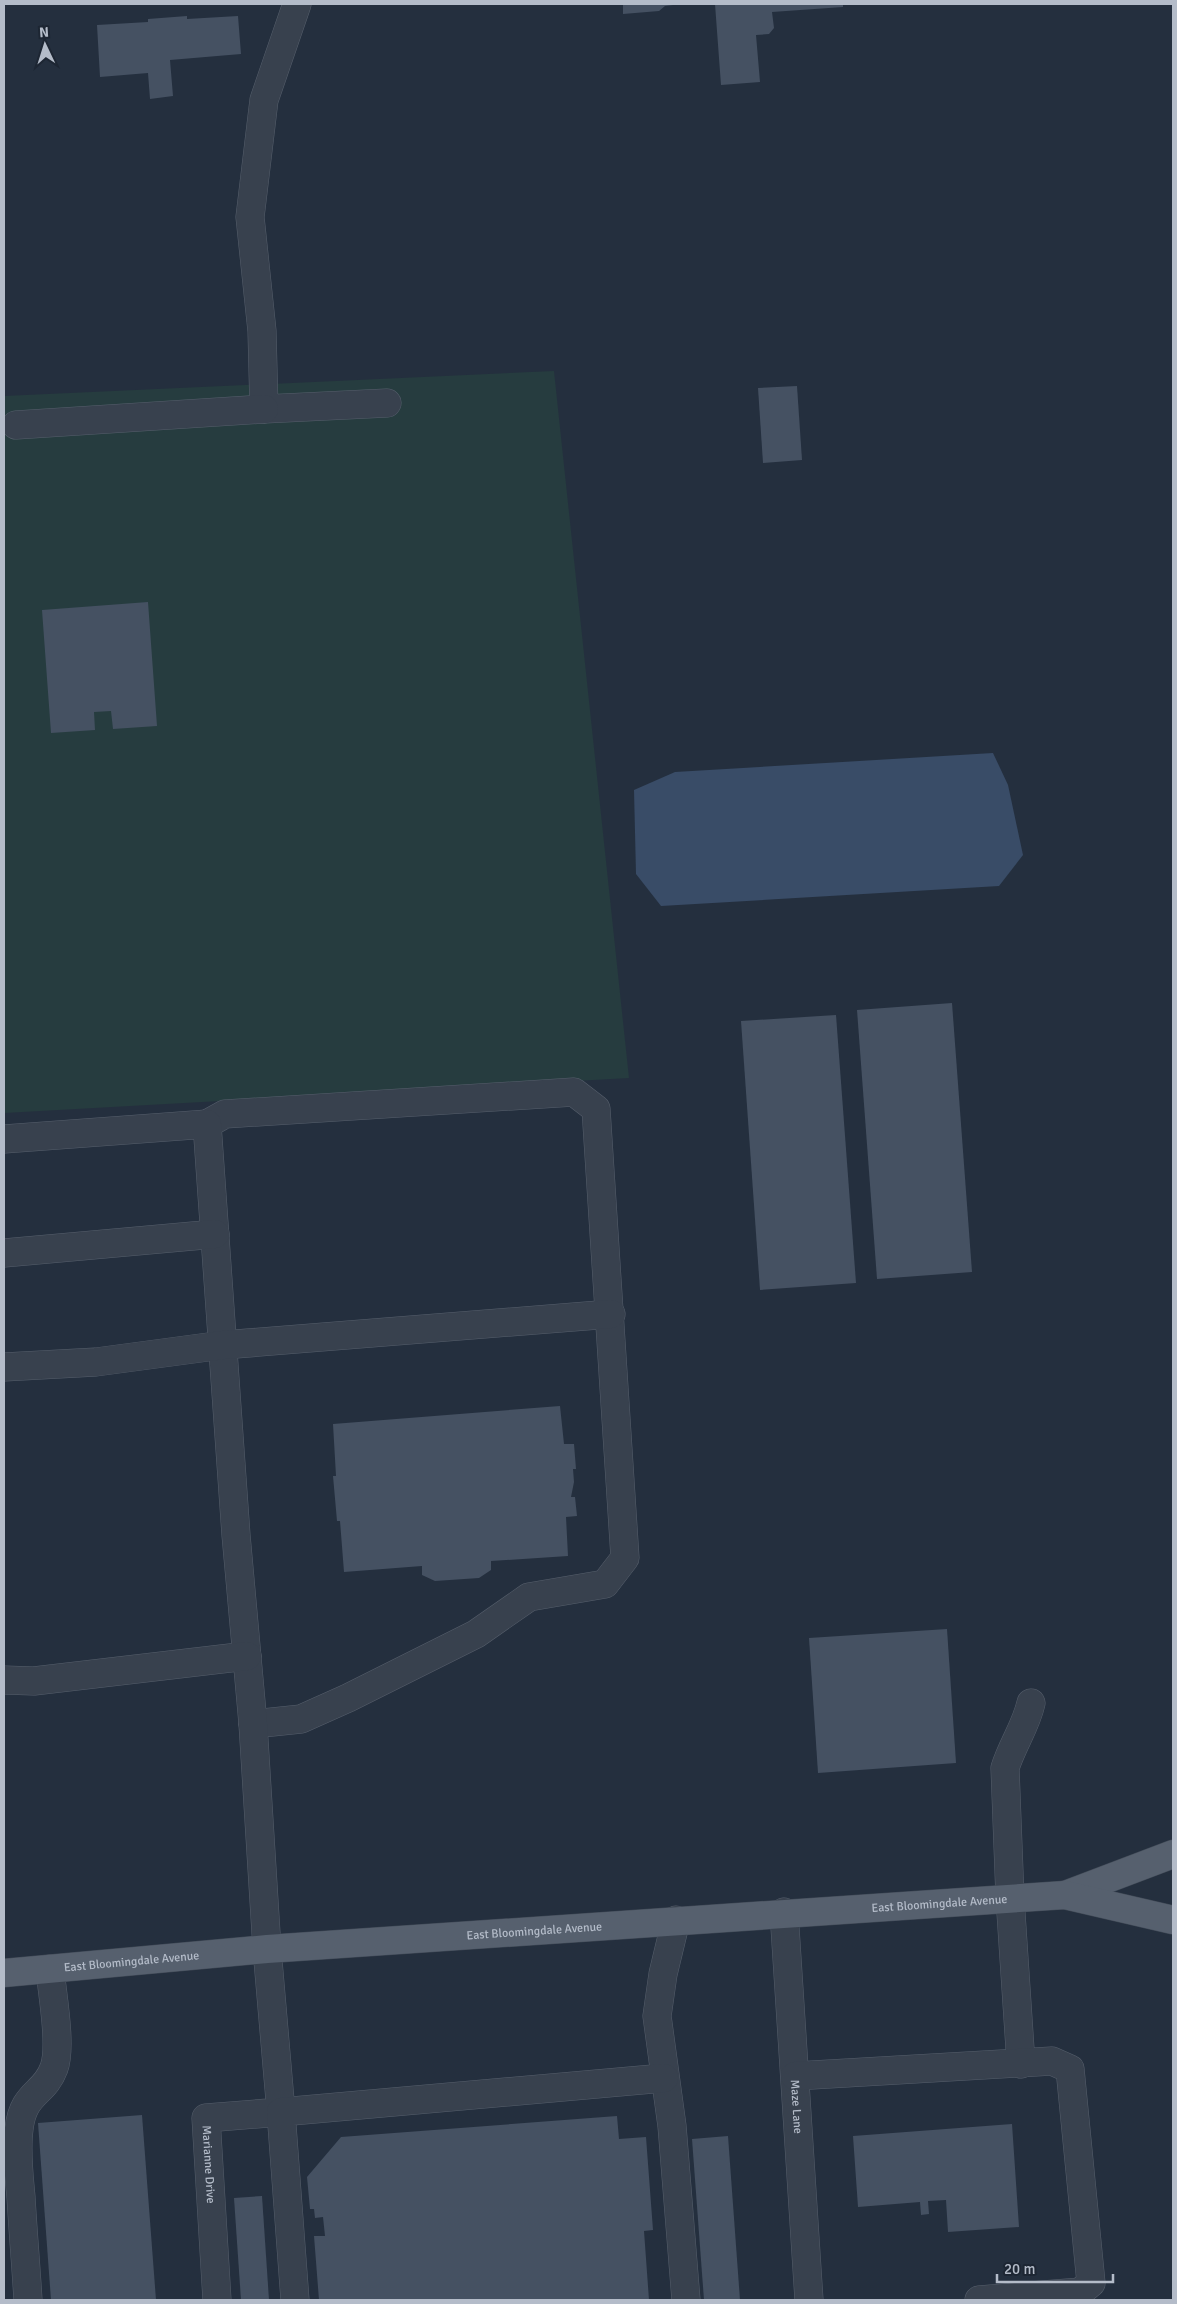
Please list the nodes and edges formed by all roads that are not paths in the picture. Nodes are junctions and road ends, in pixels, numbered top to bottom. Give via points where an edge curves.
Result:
1 (298, 4) edge
2 (387, 403) dead end
3 (264, 409) junction
4 (16, 425) dead end
5 (207, 1124) junction
6 (4, 1138) edge
7 (215, 1234) junction
8 (4, 1253) edge
9 (611, 1314) junction
10 (223, 1345) junction
11 (4, 1367) edge
12 (248, 1656) junction
13 (4, 1680) edge
14 (1031, 1703) dead end
15 (253, 1724) junction
16 (1173, 1854) edge
17 (1065, 1895) junction
18 (1010, 1898) junction
19 (784, 1912) junction
20 (676, 1920) junction
21 (1173, 1920) edge
22 (267, 1948) junction
23 (50, 1969) junction
24 (4, 1973) edge
25 (1021, 2064) junction
26 (795, 2076) junction
27 (664, 2078) junction
28 (281, 2112) junction
29 (28, 2300) edge
30 (217, 2300) edge
31 (295, 2300) edge
32 (686, 2300) edge
33 (809, 2300) edge
34 (979, 2300) edge

1 - 3 street via 264,100 250,217 262,331
2 - 3 street
3 - 4 street
5 - 6 street
5 - 7 street
5 - 9 street via 225,1114 574,1092 596,1109
7 - 8 street
7 - 10 street
9 - 10 street
9 - 15 street via 625,1558 605,1584 530,1596 476,1634 348,1698 301,1719
10 - 11 street via 96,1362
10 - 12 street
12 - 13 street via 34,1681
12 - 15 street
14 - 18 street via 1005,1768
15 - 22 street
16 - 17 main road, East Bloomingdale Avenue
17 - 18 main road, East Bloomingdale Avenue
17 - 21 main road, East Bloomingdale Avenue
18 - 19 main road, East Bloomingdale Avenue
18 - 25 street
19 - 20 main road, East Bloomingdale Avenue
19 - 26 street, Maze Lane
20 - 22 main road, East Bloomingdale Avenue
20 - 27 street via 657,2016
22 - 23 main road, East Bloomingdale Avenue
22 - 28 street
23 - 24 main road, East Bloomingdale Avenue
23 - 29 street via 56,2048 54,2067 47,2082 22,2108 18,2130
25 - 26 street
25 - 34 street via 1052,2062 1070,2069 1091,2283 1080,2292
26 - 33 street, Maze Lane
27 - 28 street
27 - 32 street via 672,2126
28 - 30 street, Marianne Drive via 206,2118
28 - 31 street

